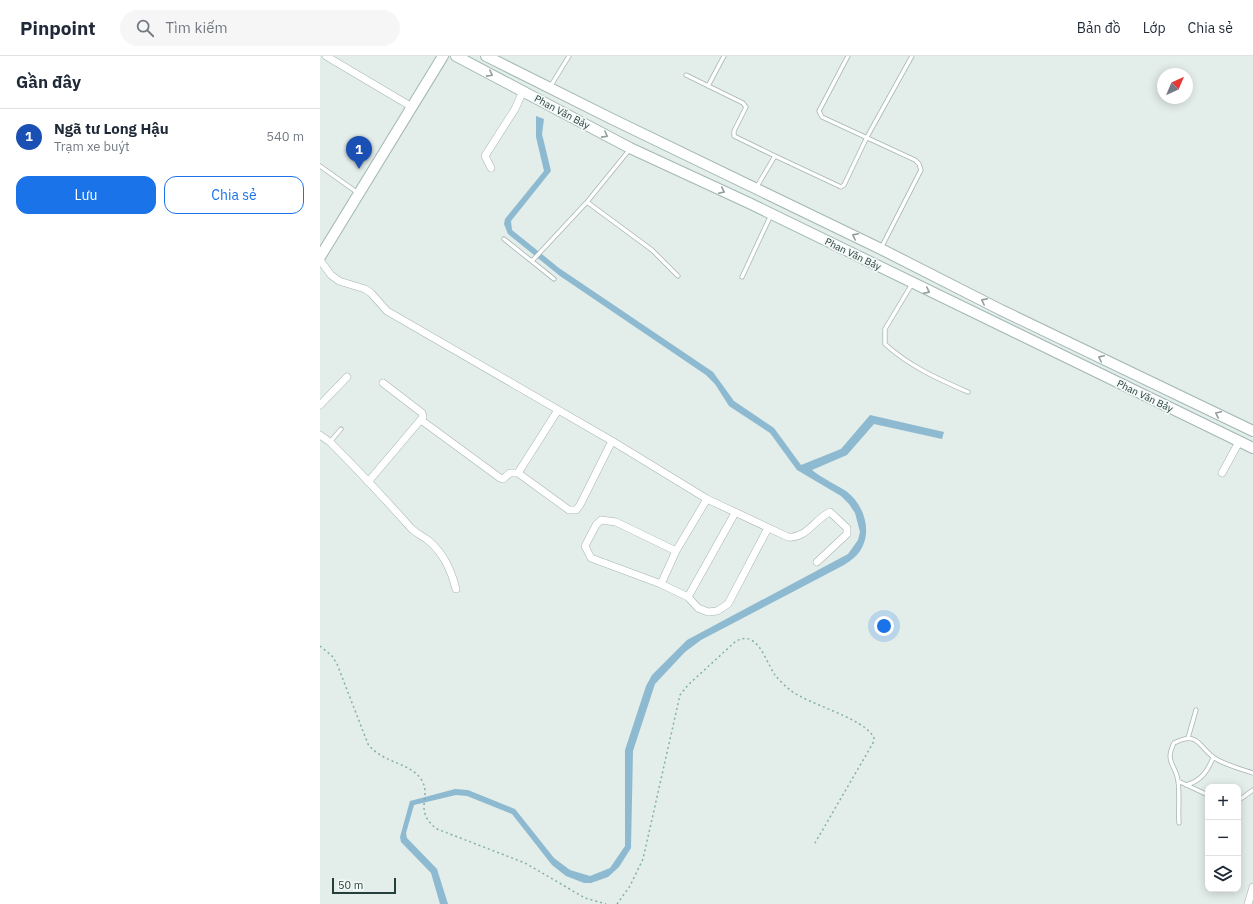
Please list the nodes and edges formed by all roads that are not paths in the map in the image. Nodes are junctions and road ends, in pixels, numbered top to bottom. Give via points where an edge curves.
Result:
1 (326, 56) edge
2 (443, 56) edge
3 (456, 56) edge
4 (486, 56) edge
5 (569, 56) edge
6 (724, 56) edge
7 (848, 56) edge
8 (912, 56) edge
9 (686, 75) dead end
10 (708, 86) junction
11 (550, 88) junction
12 (523, 92) junction
13 (412, 107) junction
14 (867, 137) junction
15 (630, 148) junction
16 (775, 156) junction
17 (320, 166) edge
18 (491, 168) dead end
19 (756, 188) junction
20 (359, 193) junction
21 (587, 202) junction
22 (749, 203) junction
23 (771, 214) junction
24 (504, 239) dead end
25 (881, 249) junction
26 (320, 258) edge
27 (534, 260) junction
28 (678, 276) dead end
29 (742, 277) dead end
30 (554, 280) dead end
31 (912, 284) junction
32 (346, 377) dead end
33 (383, 383) dead end
34 (968, 392) dead end
35 (320, 405) edge
36 (558, 410) junction
37 (421, 420) junction
38 (341, 429) dead end
39 (1253, 431) edge
40 (320, 435) edge
41 (612, 441) junction
42 (330, 442) junction
43 (1239, 442) junction
44 (1253, 448) edge
45 (1222, 472) dead end
46 (518, 473) junction
47 (368, 482) junction
48 (707, 499) junction
49 (735, 513) junction
50 (768, 528) junction
51 (676, 551) junction
52 (817, 562) dead end
53 (661, 584) junction
54 (456, 588) dead end
55 (688, 597) junction
56 (1196, 710) dead end
57 (1188, 738) junction
58 (1213, 758) junction
59 (1253, 773) edge
60 (1178, 780) junction
61 (1186, 785) junction
62 (1253, 790) edge
63 (1205, 794) edge
64 (1241, 798) edge
65 (1179, 823) dead end
66 (1253, 887) edge
67 (1248, 904) edge

1 - 13 street
2 - 13 main road
3 -> 12 main road, Phan Văn Bảy
4 - 11 main road, Phan Văn Bảy
5 - 11 lane
6 - 10 lane
7 - 14 lane via 819,111 822,117
8 - 14 lane
9 - 10 lane
10 - 16 lane via 738,100 746,107 734,136
11 - 19 main road, Phan Văn Bảy
12 -> 15 main road, Phan Văn Bảy
12 - 18 street via 485,156
13 - 20 main road
14 - 16 lane via 841,187
14 - 25 lane via 915,160 921,170
15 - 21 lane
15 -> 22 main road, Phan Văn Bảy
16 - 19 lane
17 - 20 lane
19 - 22 main road
25 -> 19 main road, Phan Văn Bảy
20 - 26 main road
21 - 27 lane
21 - 28 lane via 652,250
22 - 23 main road, Phan Văn Bảy
23 - 29 lane
23 - 31 main road, Phan Văn Bảy
24 - 27 lane
39 -> 25 main road, Phan Văn Bảy via 1001,310
26 - 36 street via 331,275 339,281 365,289 387,311
27 - 30 lane
31 - 34 lane via 885,329 885,344 900,358
31 -> 43 main road, Phan Văn Bảy
32 - 35 street
33 - 37 street via 422,413
36 - 41 street
36 - 46 street
37 - 46 street via 500,478
37 - 47 street
38 - 42 lane
40 - 42 street
41 - 46 street via 576,510 569,510
41 - 48 street
42 - 47 street
43 - 44 main road, Phan Văn Bảy
43 - 45 street
47 - 54 street via 411,528 438,550 447,562
48 - 49 street
48 - 51 street
49 - 50 street
49 - 55 street
50 - 52 street via 796,538 830,512 847,528 847,534
50 - 55 street via 728,604 717,611 708,612 698,608
51 - 53 street
51 - 53 street via 616,522 600,520 585,546 591,558
53 - 55 street
56 - 57 lane
57 - 58 lane via 1196,740
57 - 60 lane via 1174,743 1170,752 1170,762
58 - 59 lane
58 - 61 lane via 1206,774
60 - 61 lane
60 - 65 lane
61 - 63 lane
62 - 64 lane
66 - 67 street

